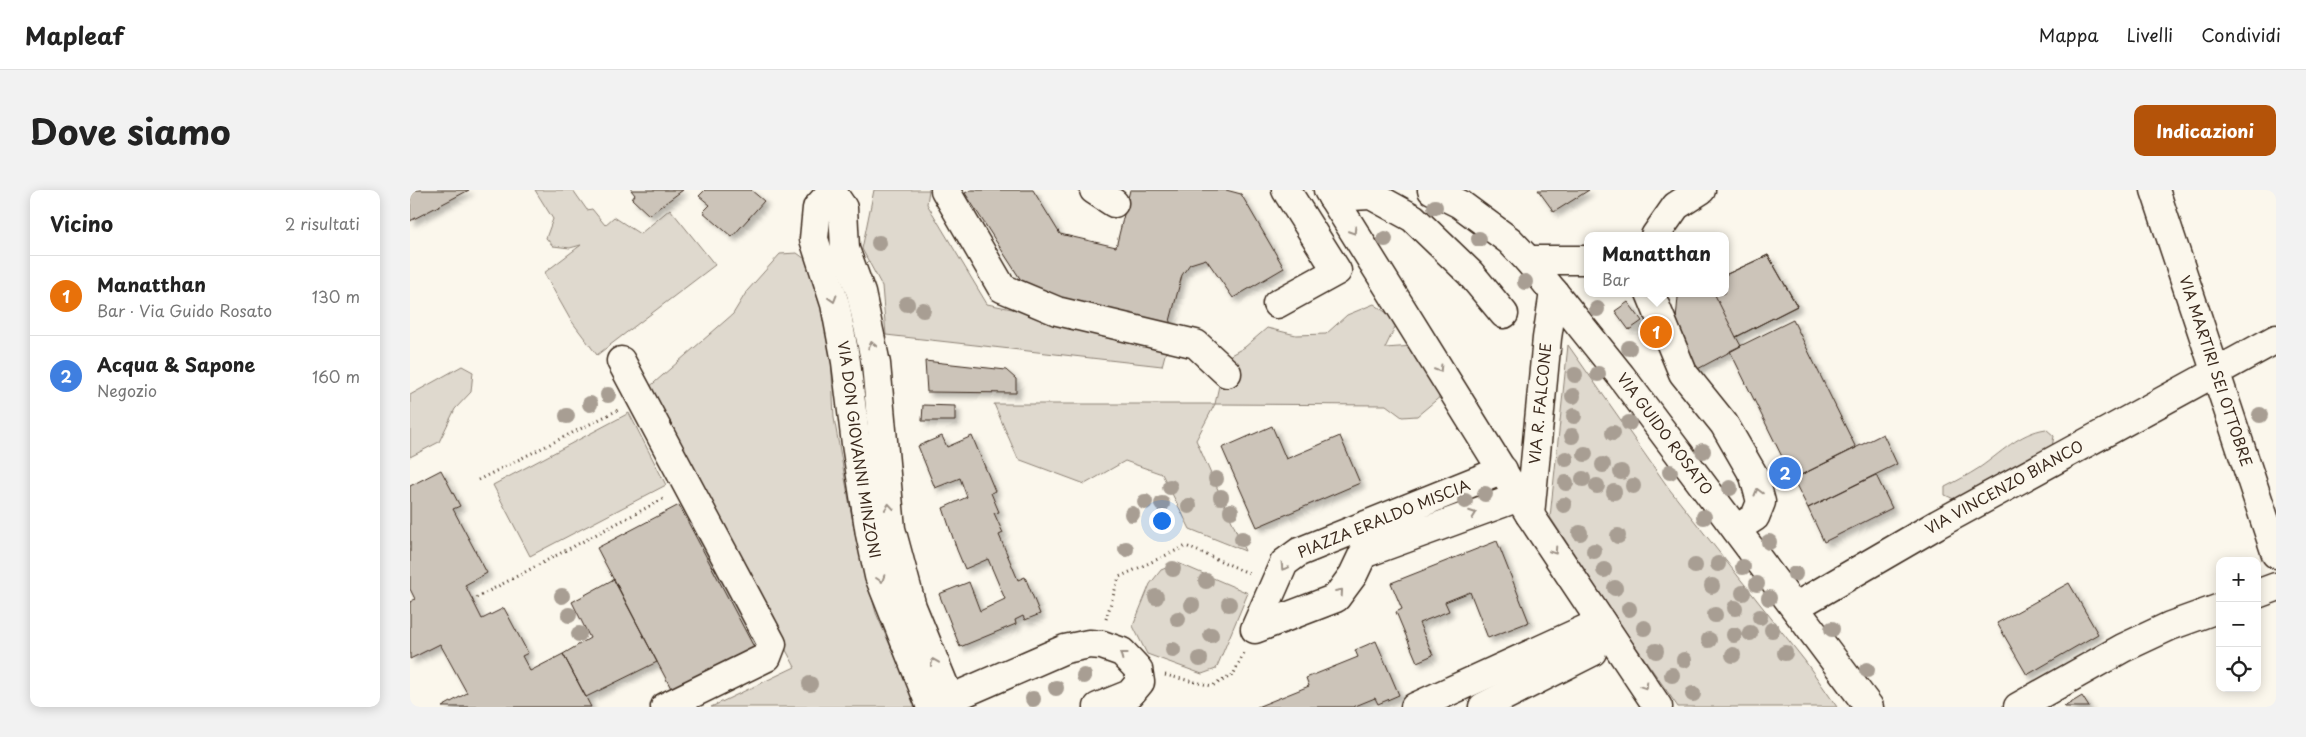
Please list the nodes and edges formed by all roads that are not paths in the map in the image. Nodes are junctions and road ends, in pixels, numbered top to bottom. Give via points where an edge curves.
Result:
1 (945, 190) edge
2 (1286, 190) edge
3 (1432, 190) edge
4 (1701, 190) edge
5 (2155, 190) edge
6 (833, 191) edge
7 (1330, 194) edge
8 (1658, 232) edge
9 (1528, 260) junction
10 (1584, 260) edge
11 (1554, 292) junction
12 (1652, 297) edge
13 (1277, 304) dead end
14 (1504, 314) dead end
15 (2276, 339) edge
16 (620, 361) dead end
17 (2216, 372) junction
18 (1227, 373) dead end
19 (1502, 470) junction
20 (1525, 506) junction
21 (1736, 530) junction
22 (2276, 554) edge
23 (2276, 587) edge
24 (2261, 593) edge
25 (1795, 607) junction
26 (2216, 609) edge
27 (1602, 622) junction
28 (1592, 652) dead end
29 (945, 704) edge
30 (665, 707) edge
31 (1098, 707) edge
32 (1415, 707) edge
33 (1483, 707) edge
34 (1658, 707) edge
35 (1869, 707) edge
36 (2018, 707) edge

1 - 18 street via 1002,288 1057,311 1196,344
2 - 13 street via 1337,271
3 - 9 street, VIA GUIDO ROSATO via 1460,204 1510,241
4 - 8 street via 1676,206
5 - 17 street, VIA MARTIRI SEI OTTOBRE
6 - 29 street, VIA DON GIOVANNI MINZONI via 843,208 845,249 861,293 876,364 891,529 912,607
7 - 14 street via 1371,195 1413,218 1470,273
7 -> 19 street
9 - 10 street
9 - 11 street, VIA GUIDO ROSATO
11 - 20 street, VIA R. FALCONE
11 - 21 street, VIA GUIDO ROSATO
21 -> 12 street via 1755,517 1761,502 1754,476 1724,424 1683,373
15 - 17 street, VIA VINCENZO BIANCO
16 - 30 street via 772,644 766,656
17 - 22 street, VIA MARTIRI SEI OTTOBRE
17 - 25 street, VIA VINCENZO BIANCO via 1938,524
19 - 20 street
19 -> 20 street, PIAZZA ERALDO MISCIA via 1299,552 1284,563 1255,629 1336,598 1363,554
20 -> 27 street
21 - 25 street, VIA GUIDO ROSATO
23 - 24 street
25 - 35 street, VIA GUIDO ROSATO
26 - 36 street via 2123,648
27 - 32 street
27 -> 34 street
28 - 33 street
31 -> 29 street via 1130,694 1140,682 1138,669 1122,652 1089,644 1065,649

